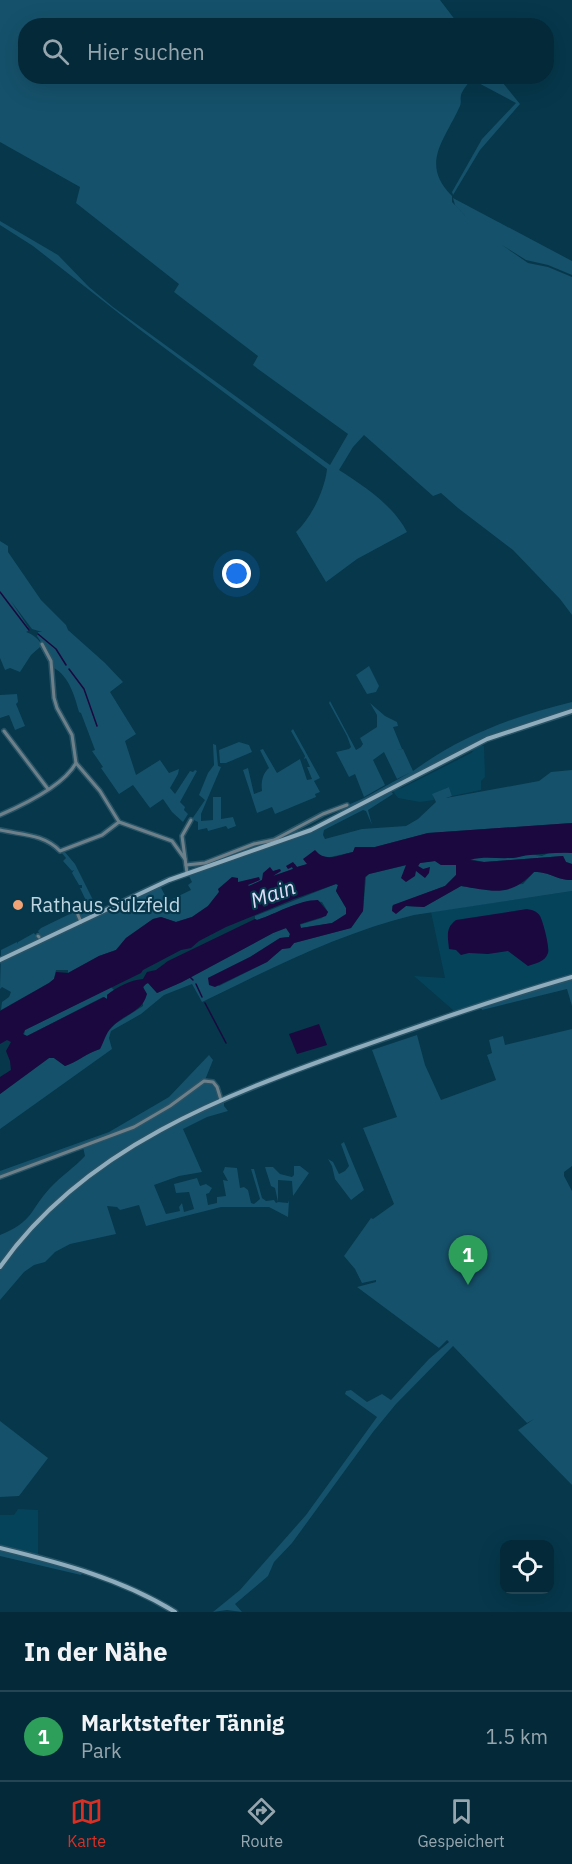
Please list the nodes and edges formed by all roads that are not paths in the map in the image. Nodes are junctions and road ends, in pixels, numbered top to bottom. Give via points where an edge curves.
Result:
1 (42, 644) dead end
2 (572, 711) edge
3 (4, 731) dead end
4 (76, 763) junction
5 (48, 789) junction
6 (347, 805) dead end
7 (0, 815) edge
8 (190, 820) dead end
9 (119, 822) junction
10 (0, 830) edge
11 (186, 859) junction
12 (186, 865) junction
13 (187, 873) junction
14 (75, 908) dead end
15 (81, 922) junction
16 (0, 960) edge
17 (572, 977) edge
18 (221, 1100) junction
19 (0, 1177) edge
20 (0, 1267) edge
21 (0, 1548) edge
22 (175, 1612) edge

1 - 4 street via 51,661 54,698 72,735
2 - 13 main road via 488,739 296,837
3 - 5 street
4 - 5 street via 67,776
4 - 9 street
5 - 7 street
6 - 12 street via 285,835 205,863
8 - 11 street via 182,836
9 - 10 street via 102,835 60,851 39,837
9 - 11 street via 170,839
11 - 12 street
12 - 13 street
13 - 15 main road
14 - 15 street
15 - 16 main road
17 - 18 main road via 412,1028
18 - 19 street via 213,1082 204,1081 134,1127
18 - 20 main road via 144,1138 90,1175 37,1223
21 - 22 main road via 84,1571

